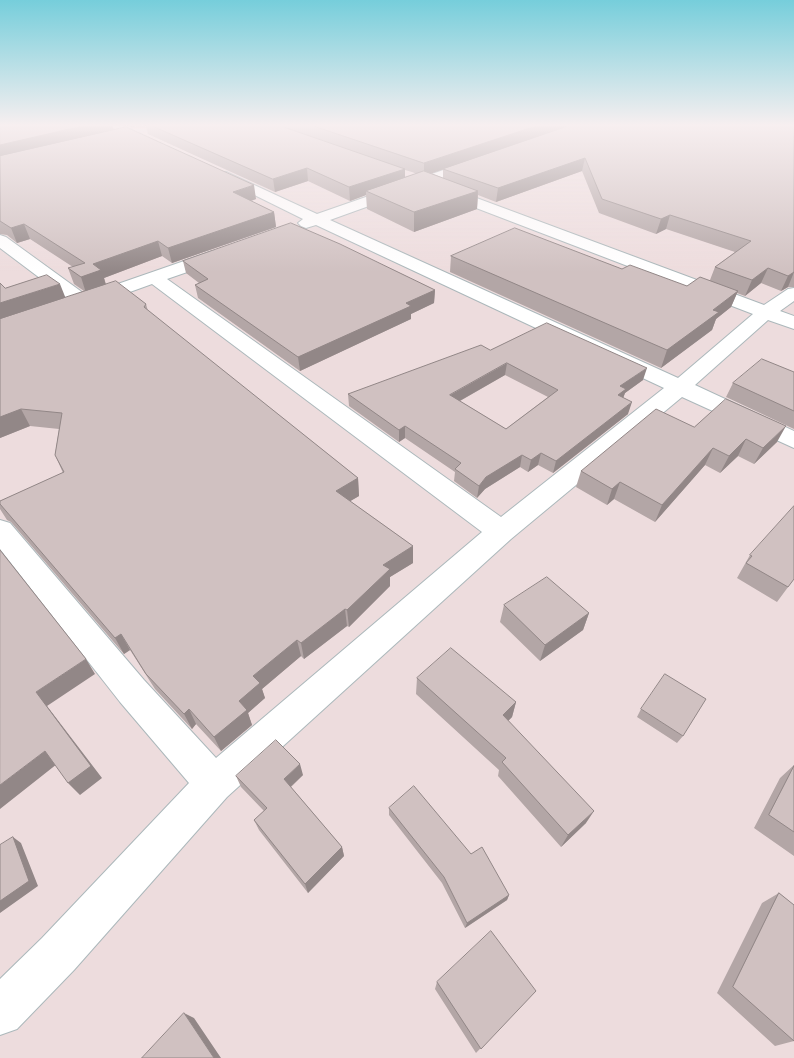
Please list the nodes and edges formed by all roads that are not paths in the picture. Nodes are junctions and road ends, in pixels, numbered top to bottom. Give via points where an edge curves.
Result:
1 (216, 173) edge
2 (399, 173) edge
3 (447, 173) edge
4 (423, 182) junction
5 (316, 220) junction
6 (289, 229) edge
7 (0, 240) edge
8 (235, 249) edge
9 (155, 278) junction
10 (794, 293) edge
11 (84, 302) junction
12 (65, 309) edge
13 (780, 318) edge
14 (681, 386) junction
15 (794, 440) edge
16 (0, 530) edge
17 (501, 532) junction
18 (214, 784) junction
19 (0, 1012) edge

1 - 5 street
2 - 4 street
3 - 4 street
4 - 5 street
4 - 13 street
5 - 6 street
5 - 14 street
7 - 11 street
8 - 9 street
9 - 11 street
9 - 17 street
10 - 13 street
11 - 12 street
13 - 14 street
14 - 15 street
14 - 17 street
16 - 18 street
17 - 18 street
18 - 19 street via 58,954

